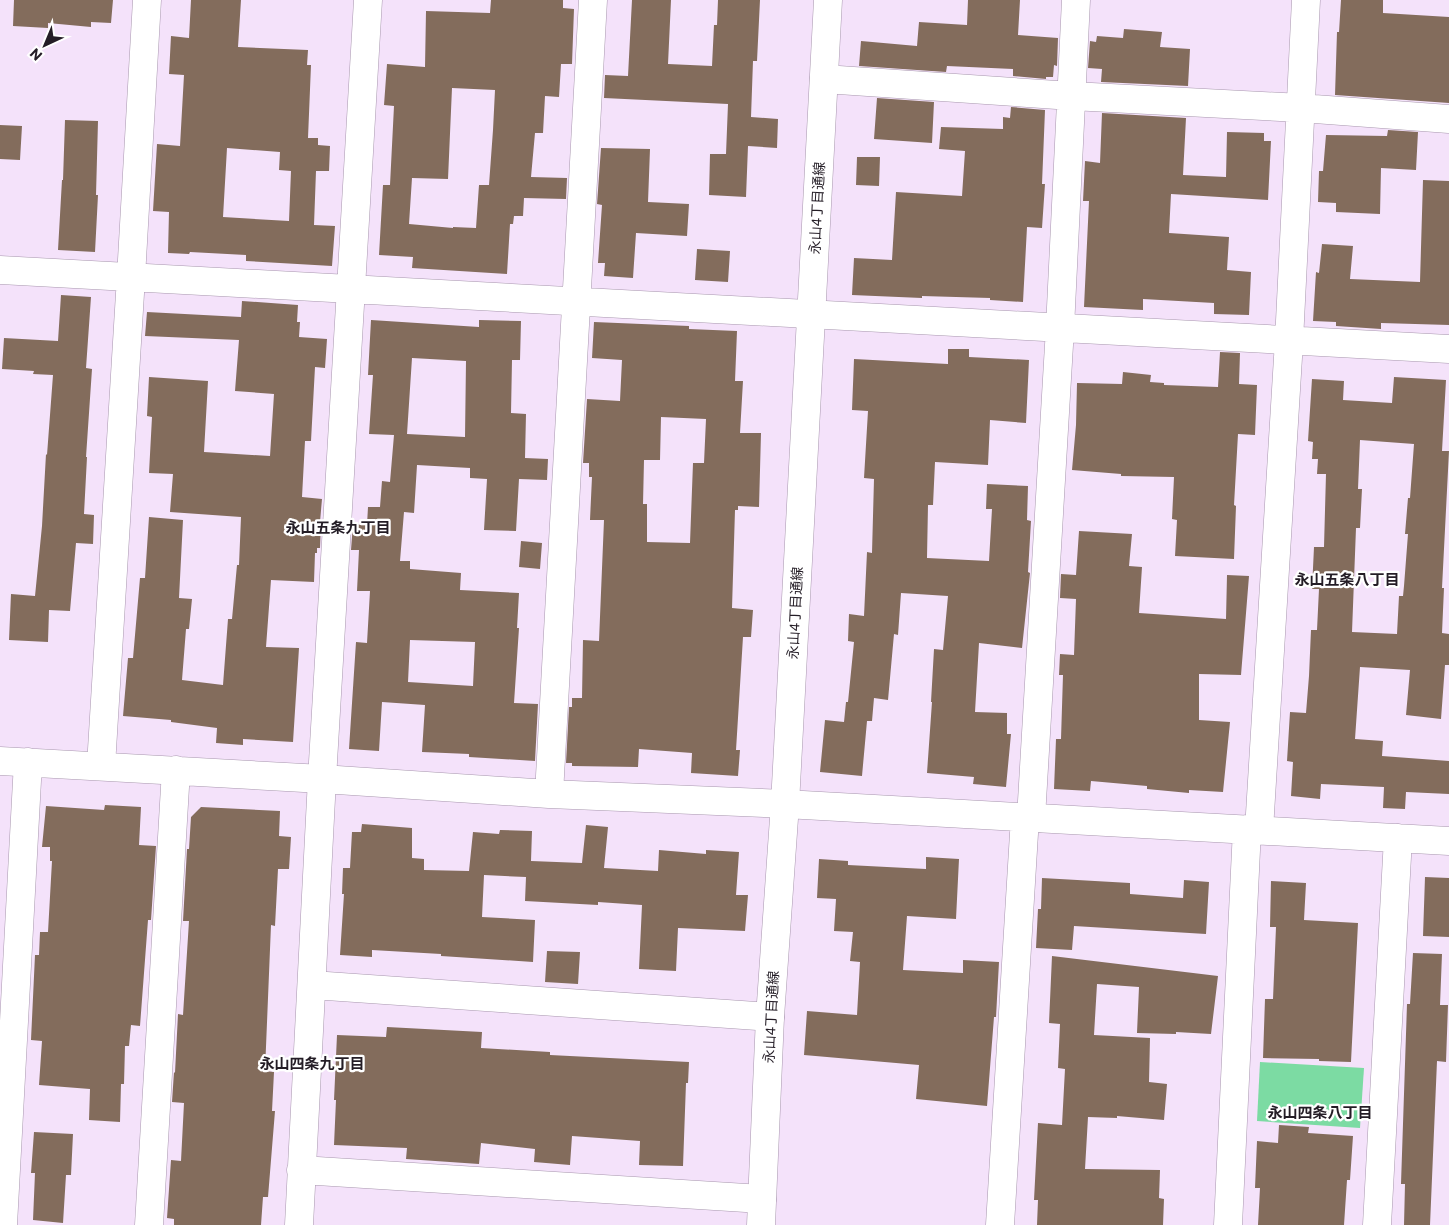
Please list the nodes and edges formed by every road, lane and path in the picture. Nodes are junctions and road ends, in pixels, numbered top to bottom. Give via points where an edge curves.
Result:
1 (147, 0) edge
2 (368, 0) edge
3 (593, 0) edge
4 (828, 0) edge
5 (1076, 0) edge
6 (1306, 0) edge
7 (824, 79) junction
8 (1072, 96) junction
9 (1301, 108) junction
10 (1449, 119) edge
11 (0, 270) edge
12 (131, 277) junction
13 (352, 289) junction
14 (577, 302) junction
15 (811, 314) junction
16 (1060, 328) junction
17 (1289, 340) junction
18 (1449, 349) edge
19 (0, 761) edge
20 (28, 762) junction
21 (100, 766) junction
22 (176, 770) junction
23 (322, 779) junction
24 (549, 794) junction
25 (784, 804) junction
26 (1028, 817) junction
27 (1253, 830) junction
28 (1398, 838) junction
29 (1449, 841) edge
30 (312, 985) junction
31 (770, 1017) junction
32 (301, 1170) junction
33 (762, 1212) edge
34 (2, 1225) edge
35 (149, 1225) edge
36 (299, 1225) edge
37 (1000, 1225) edge
38 (1228, 1225) edge
39 (1377, 1225) edge

1 - 12 street
2 - 13 street
3 - 14 street
4 - 7 street, 永山4丁目通線
5 - 8 street
6 - 9 street
7 - 8 street
7 - 15 street, 永山4丁目通線
8 - 9 street
8 - 16 street
9 - 10 street
9 - 17 street
11 - 12 street
12 - 13 street
12 - 21 street
13 - 14 street
13 - 23 street
14 - 15 street
14 - 24 street
15 - 16 street
15 - 25 street, 永山4丁目通線
16 - 17 street
16 - 26 street
17 - 18 street
17 - 27 street
19 - 20 street
20 - 21 street
20 - 34 street
21 - 22 street
22 - 23 street
22 - 35 street
23 - 24 street
23 - 30 street
24 - 25 street
25 - 26 street
25 - 31 street, 永山4丁目通線
26 - 27 street
26 - 37 street
27 - 28 street
27 - 38 street
28 - 29 street
28 - 39 street
30 - 31 street
30 - 32 street
31 - 33 street, 永山4丁目通線
32 - 33 street
32 - 36 street

